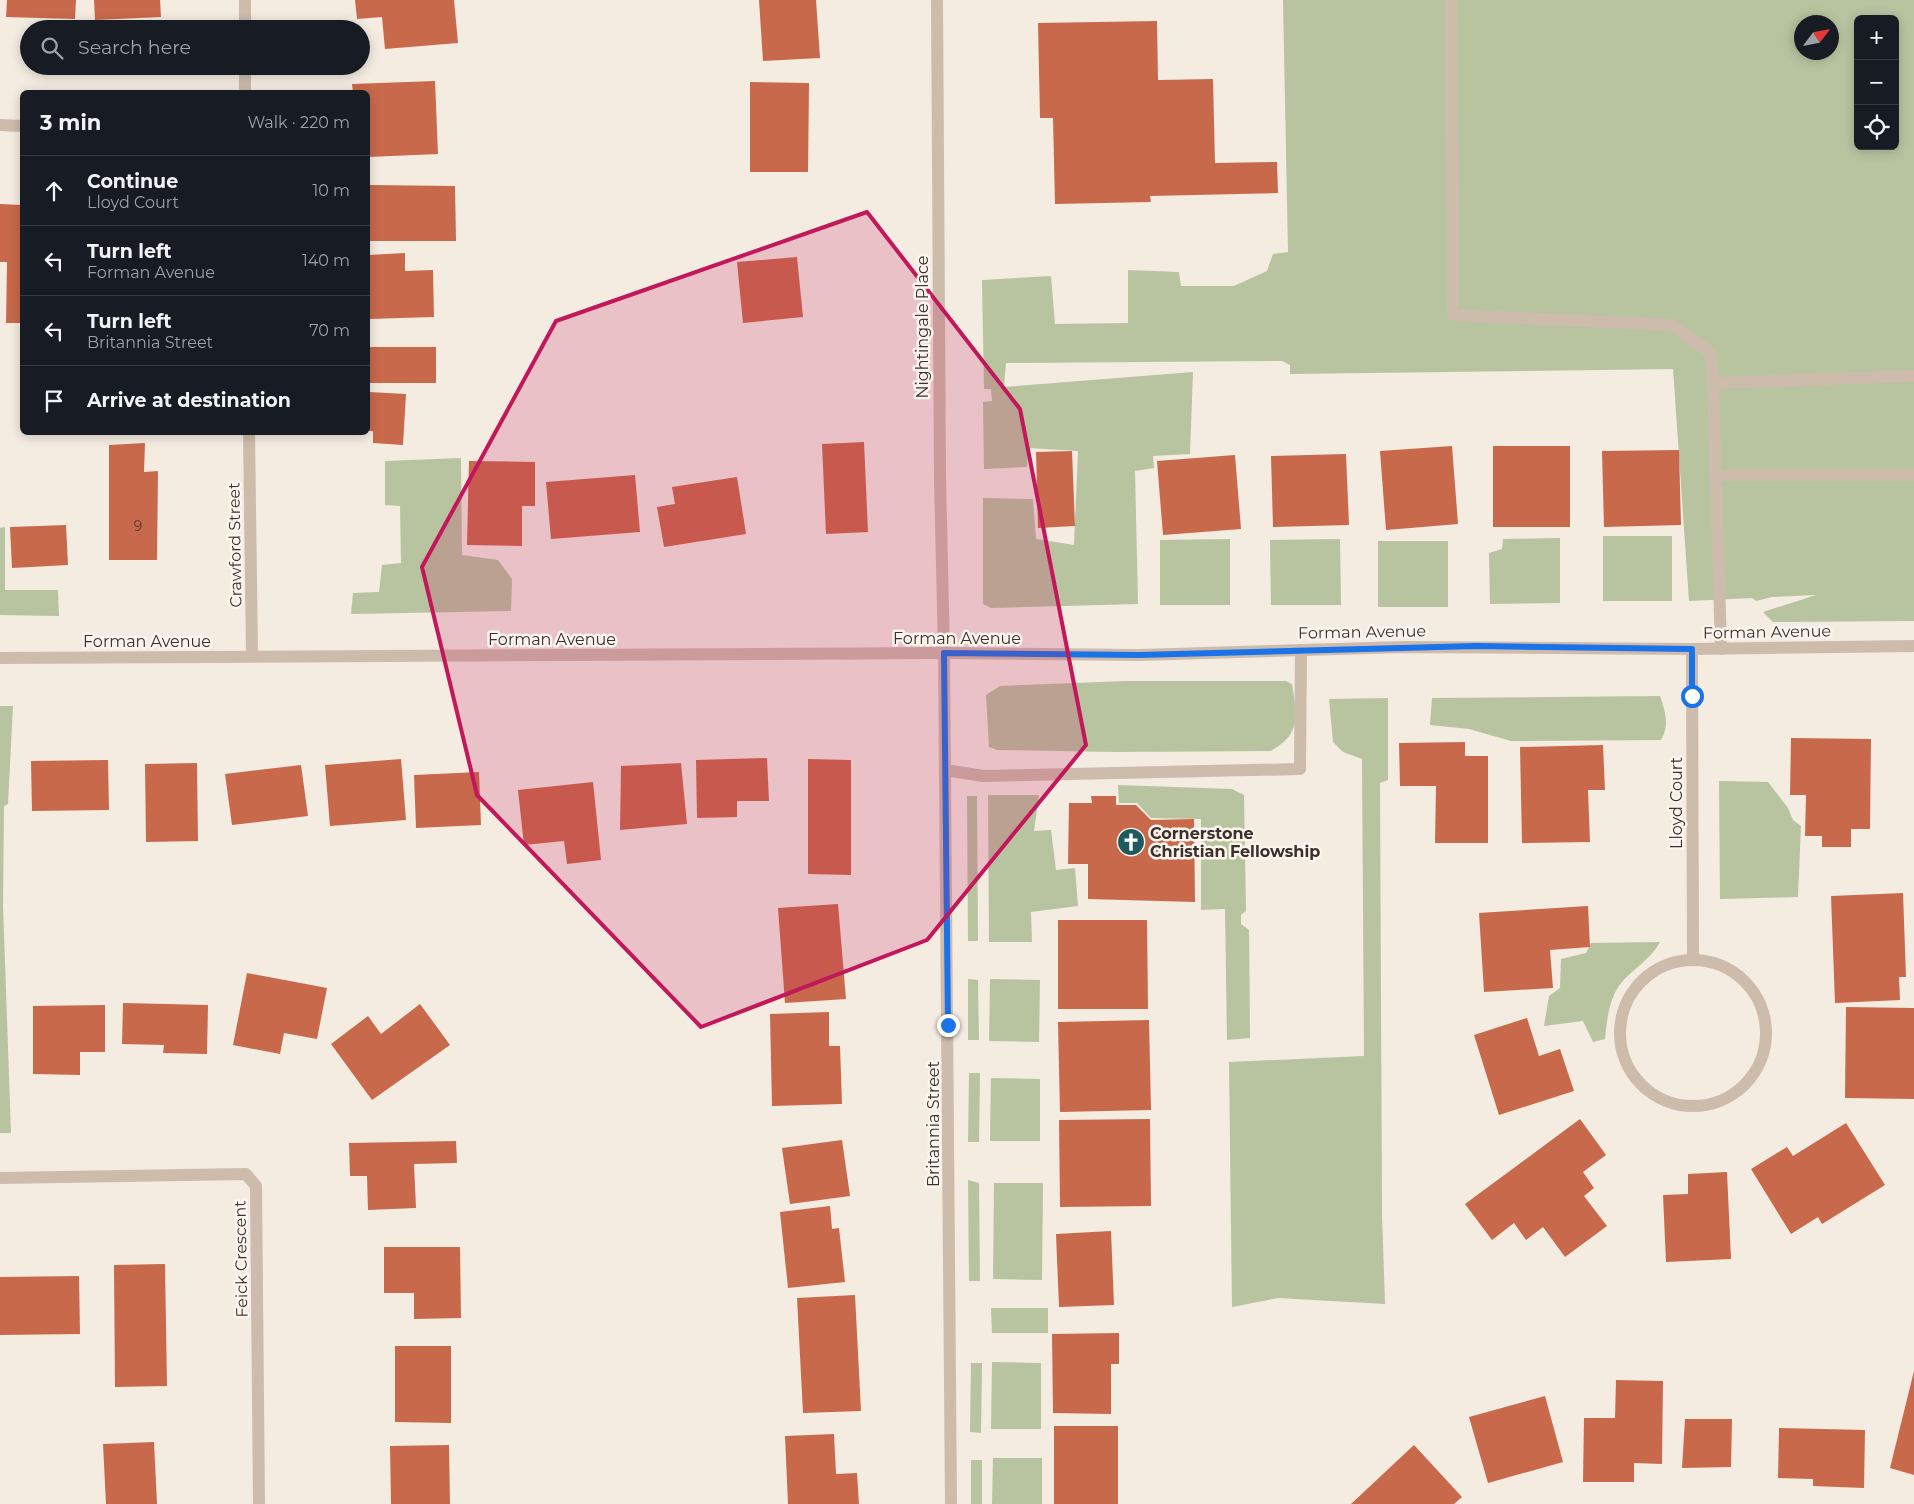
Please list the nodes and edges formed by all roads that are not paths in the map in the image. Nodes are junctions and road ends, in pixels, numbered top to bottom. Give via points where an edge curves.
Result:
1 (245, 0) edge
2 (937, 0) edge
3 (1451, 0) edge
4 (245, 20) edge
5 (245, 75) edge
6 (245, 90) edge
7 (0, 126) edge
8 (20, 126) edge
9 (1914, 376) edge
10 (1714, 383) junction
11 (249, 435) edge
12 (1716, 475) junction
13 (1914, 475) edge
14 (1914, 646) edge
15 (1692, 649) junction
16 (1721, 649) junction
17 (1301, 650) junction
18 (944, 653) junction
19 (252, 656) junction
20 (0, 658) edge
21 (945, 770) junction
22 (1693, 957) junction
23 (0, 1178) edge
24 (259, 1504) edge
25 (952, 1504) edge

1 - 4 street
2 - 18 street, Nightingale Place
3 - 10 street via 1453,315 1671,325 1710,352
5 - 6 street
7 - 8 street
9 - 10 street
10 - 12 street
11 - 19 street, Crawford Street
12 - 13 street
12 - 16 street
14 - 16 street, Forman Avenue
15 - 16 street, Forman Avenue
15 - 17 street, Forman Avenue via 1476,646
15 - 22 street, Lloyd Court
17 - 18 street, Forman Avenue via 1139,655
17 - 21 street via 1300,769 983,776
18 - 19 street, Forman Avenue
18 - 21 street, Britannia Street
19 - 20 street, Forman Avenue
21 - 25 street, Britannia Street
22 - 22 street via 1666,964 1644,978 1626,1002 1619,1026 1622,1052 1634,1077 1652,1094 1688,1107 1713,1104 1740,1090 1757,1069 1766,1031 1761,1006 1748,984 1728,968
23 - 24 street, Feick Crescent via 246,1174 256,1186

